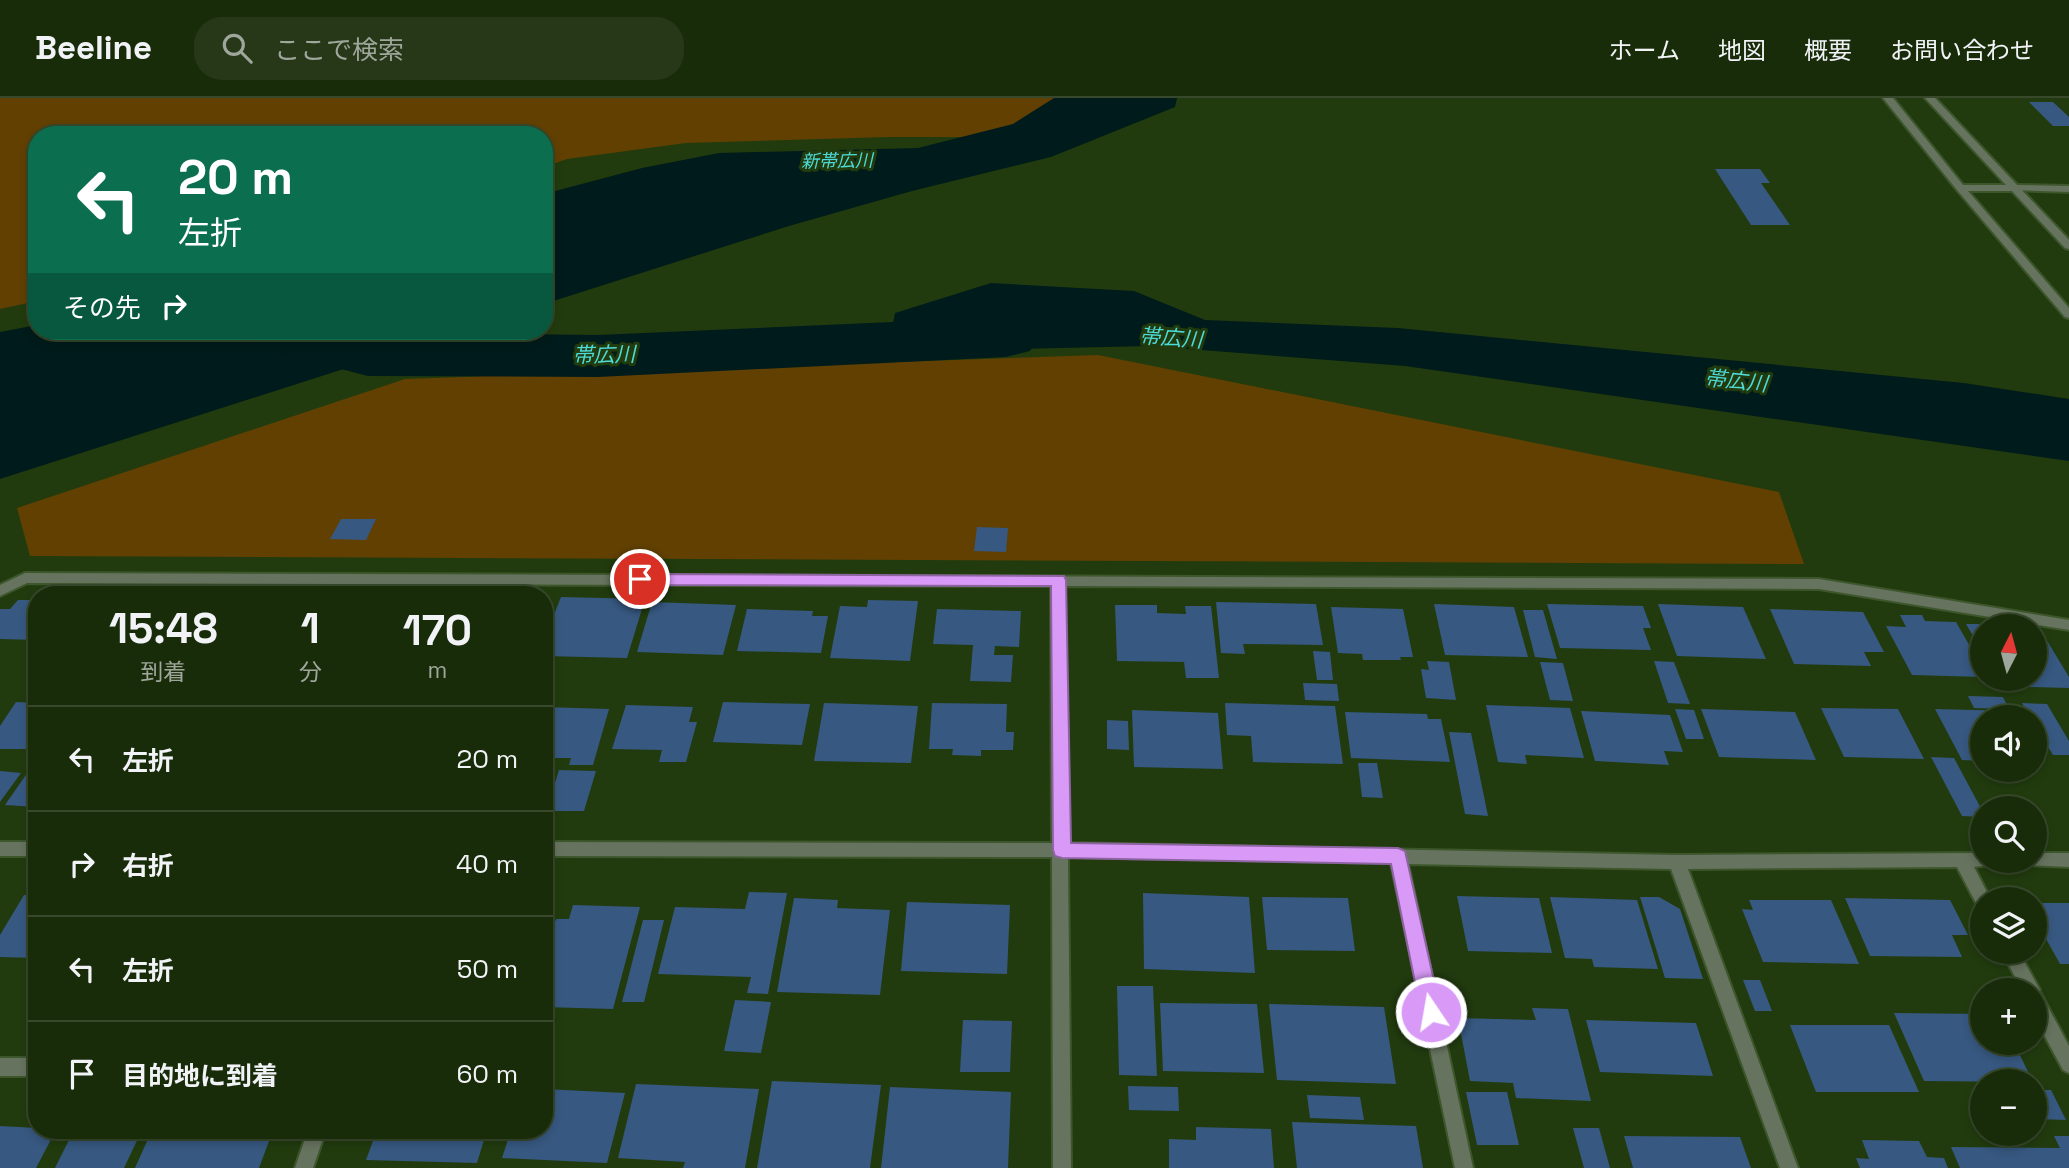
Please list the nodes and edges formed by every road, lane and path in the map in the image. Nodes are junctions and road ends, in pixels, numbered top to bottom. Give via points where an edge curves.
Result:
1 (1888, 98) edge
2 (1930, 98) edge
3 (1960, 188) junction
4 (2016, 188) junction
5 (2069, 188) edge
6 (2069, 246) edge
7 (2069, 315) edge
8 (1058, 580) junction
9 (0, 591) edge
10 (2069, 625) edge
11 (0, 849) edge
12 (28, 849) edge
13 (553, 849) edge
14 (1062, 850) junction
15 (1398, 856) junction
16 (1962, 860) junction
17 (1970, 860) edge
18 (2047, 860) edge
19 (2069, 860) edge
20 (1676, 862) junction
21 (1976, 887) edge
22 (2047, 1022) edge
23 (2069, 1064) edge
24 (0, 1067) edge
25 (28, 1067) edge
26 (314, 1139) edge
27 (304, 1168) edge
28 (1062, 1168) edge
29 (1464, 1168) edge
30 (1789, 1168) edge

1 - 3 street
2 - 4 street
3 - 4 street
3 - 7 street
4 - 5 street
4 - 6 street
8 - 9 street via 26,578
8 - 10 street via 1819,584
8 - 14 street
11 - 12 street
13 - 14 street
14 - 15 street
14 - 28 street
15 - 20 street
15 - 29 street
16 - 17 street
16 - 20 street
16 - 21 street
18 - 19 street
20 - 30 street
22 - 23 street
24 - 25 street
26 - 27 street

